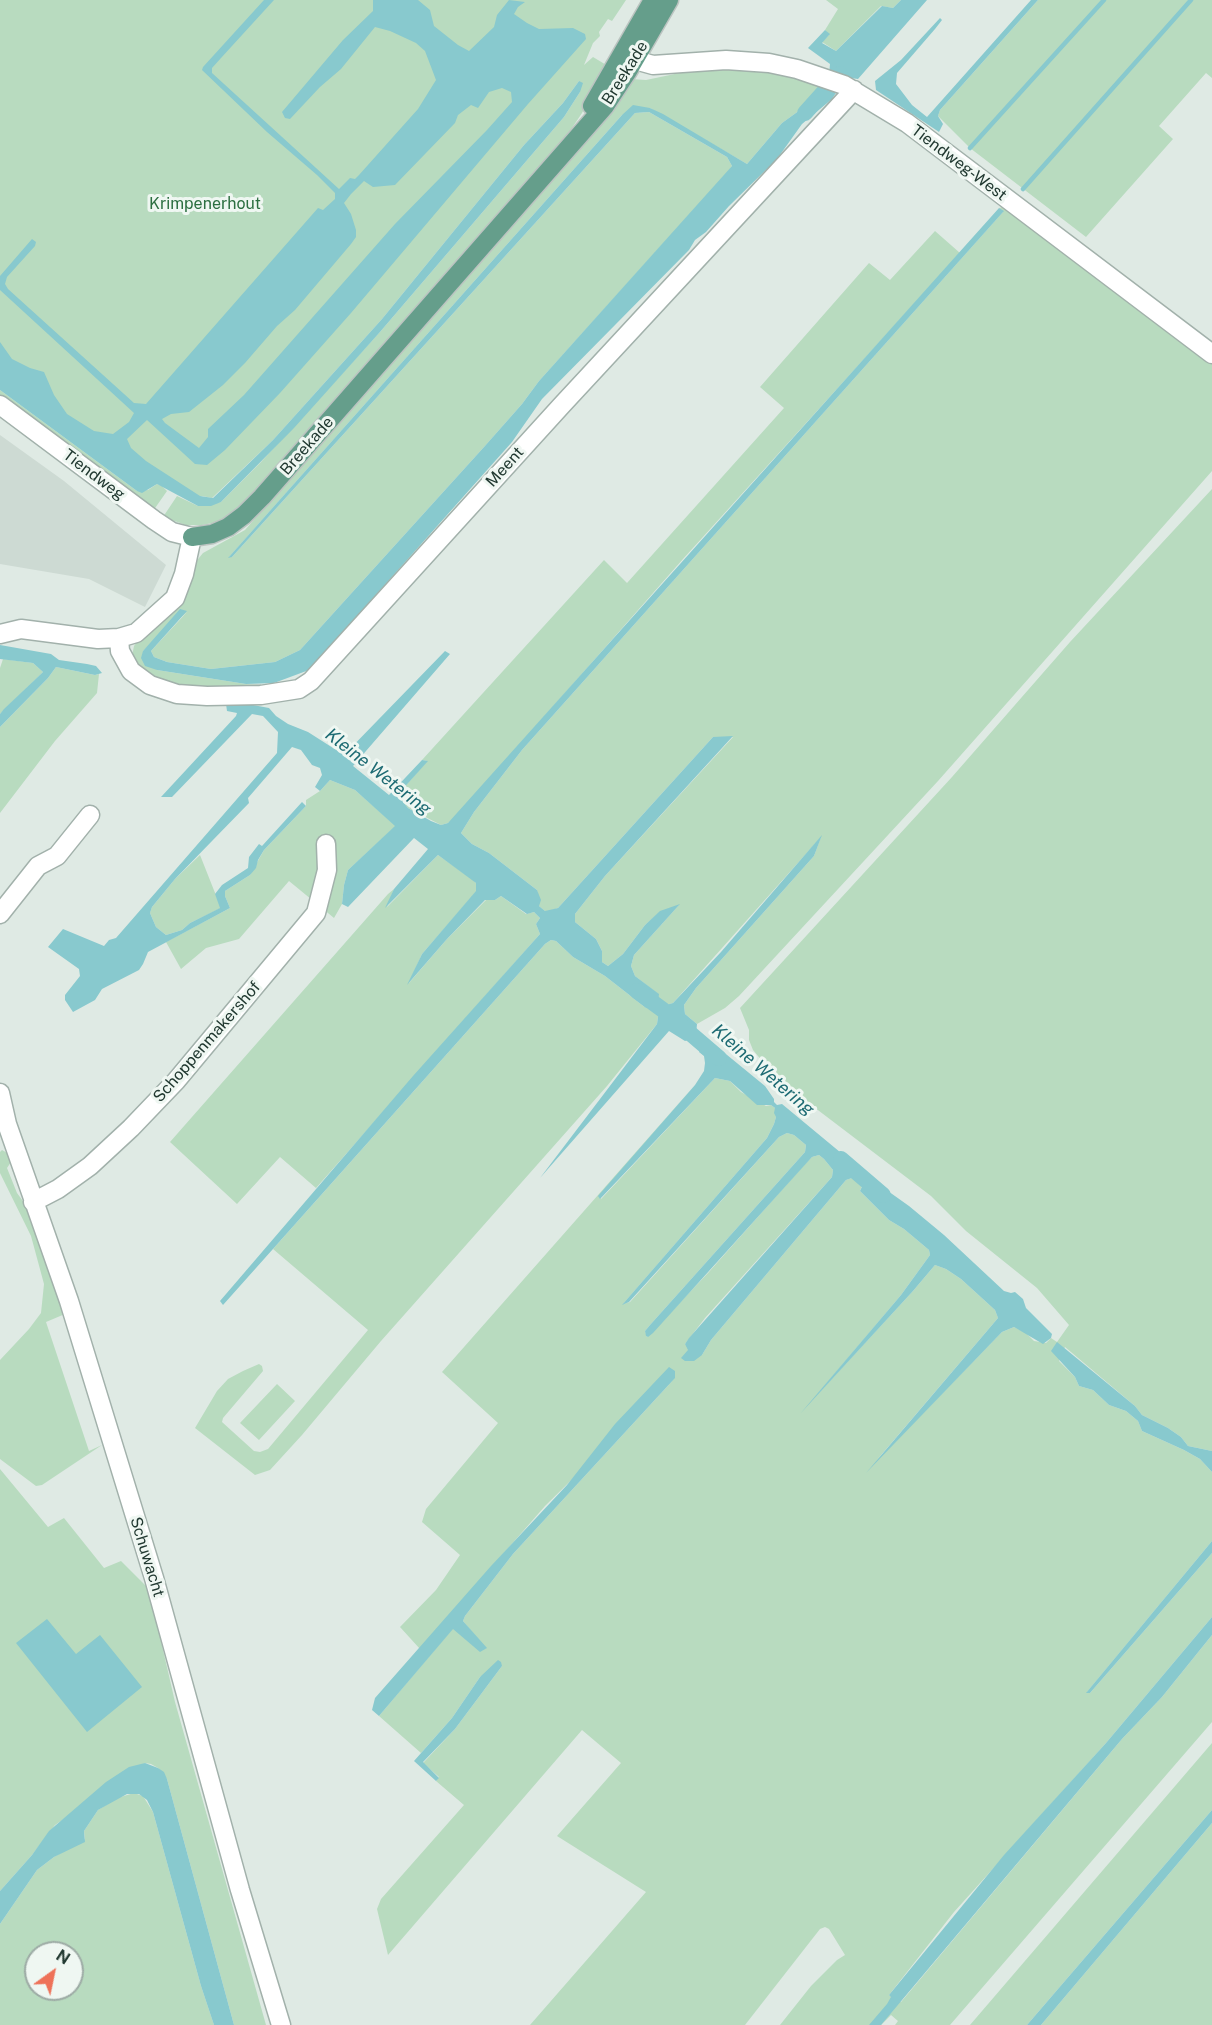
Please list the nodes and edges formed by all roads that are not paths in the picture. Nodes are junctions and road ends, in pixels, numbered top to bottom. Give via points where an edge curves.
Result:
1 (653, 0) edge
2 (669, 0) edge
3 (634, 48) junction
4 (849, 88) junction
5 (1212, 354) edge
6 (10, 412) edge
7 (192, 537) junction
8 (0, 634) edge
9 (119, 638) junction
10 (90, 815) dead end
11 (326, 844) dead end
12 (0, 914) edge
13 (0, 1093) edge
14 (33, 1202) junction
15 (281, 2025) edge

1 - 3 main road, Breekade
2 - 3 main road, Breekade
3 - 4 street, Tiendweg-West via 670,64 748,61 797,69
3 - 7 main road, Breekade via 574,139 244,515 212,534
4 - 5 street, Tiendweg-West via 896,115
4 - 9 street, Meent via 311,681 298,689 261,695 177,694 150,685 131,671 120,651
6 - 7 street, Tiendweg via 154,520 172,532
7 - 9 street via 175,598 136,633
8 - 9 street via 21,629
10 - 12 street via 57,856 38,866
11 - 14 street, Schoppenmakershof via 327,870 316,913 176,1081 131,1128 90,1166
13 - 14 street, Schuwacht
14 - 15 street, Schuwacht via 69,1300 154,1578

